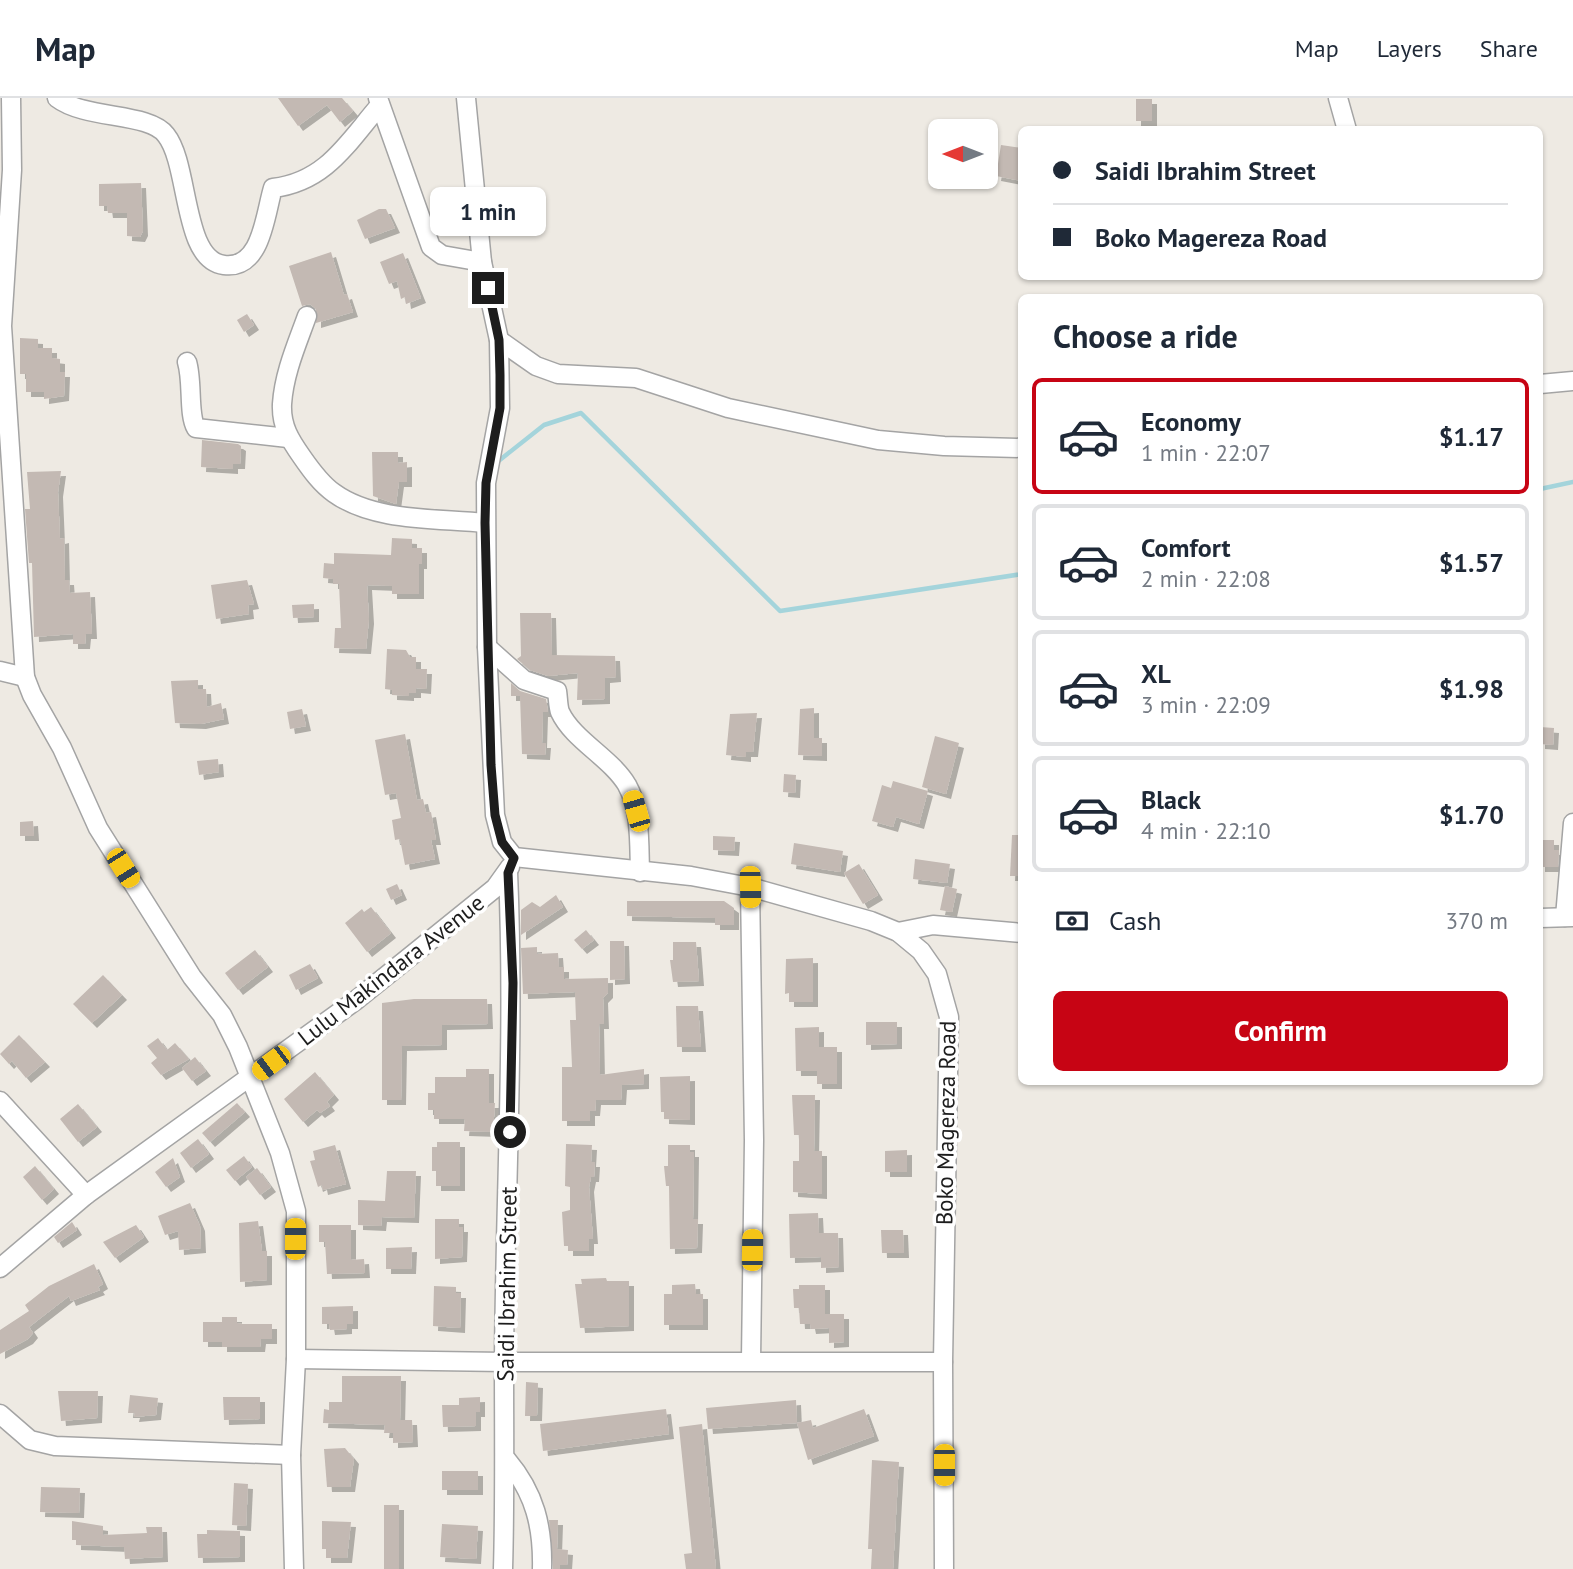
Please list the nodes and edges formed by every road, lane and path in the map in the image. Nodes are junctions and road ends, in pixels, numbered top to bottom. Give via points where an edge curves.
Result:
1 (11, 98) edge
2 (57, 98) edge
3 (466, 98) edge
4 (1338, 98) edge
5 (379, 102) edge
6 (1346, 126) edge
7 (482, 262) junction
8 (307, 316) dead end
9 (499, 340) junction
10 (187, 362) dead end
11 (1573, 381) edge
12 (1543, 384) edge
13 (289, 439) junction
14 (1018, 448) edge
15 (485, 523) junction
16 (487, 647) junction
17 (0, 671) edge
18 (25, 677) junction
19 (1573, 823) edge
20 (511, 865) junction
21 (640, 872) junction
22 (750, 887) junction
23 (1569, 917) edge
24 (1543, 918) edge
25 (898, 932) junction
26 (1018, 933) edge
27 (250, 1079) junction
28 (0, 1101) edge
29 (86, 1195) junction
30 (0, 1268) edge
31 (296, 1359) junction
32 (751, 1360) junction
33 (504, 1362) junction
34 (943, 1362) junction
35 (0, 1414) edge
36 (291, 1455) junction
37 (507, 1460) junction
38 (294, 1569) edge
39 (503, 1569) edge
40 (542, 1569) edge
41 (944, 1569) edge

1 - 18 street via 12,170 2,326
2 - 5 street via 69,107 150,123 165,133 177,153 202,252 214,264 231,266 255,252 273,188 296,185 324,169
3 - 7 street
4 - 6 street
5 - 7 street via 431,247 442,255
7 - 9 street
8 - 13 street via 282,402
9 - 14 street via 536,366 558,374 636,378 728,408 878,440
9 - 15 street via 500,408 486,483
10 - 13 street via 196,428
11 - 12 street
13 - 15 street via 316,477 348,502 393,514
15 - 16 street
16 - 20 street via 495,815
16 - 21 street via 523,680 557,691 560,712 618,771 636,811
17 - 18 street
18 - 27 street via 98,828 192,977 222,1015
19 - 23 street
20 - 21 street, Boko Magereza Road
20 - 27 street, Lulu Makindara Avenue via 495,888
20 - 33 street, Saidi Ibrahim Street via 513,983
21 - 22 street, Boko Magereza Road
22 - 25 street, Boko Magereza Road
22 - 32 street
23 - 24 street
25 - 26 street via 933,925
25 - 34 street, Boko Magereza Road via 921,951 937,974 949,1017
27 - 29 street, Lulu Makindara Avenue
27 - 31 street via 280,1153 296,1211
28 - 29 street
29 - 30 street, Lulu Makindara Avenue
31 - 33 street
31 - 36 street
32 - 33 street
32 - 34 street
33 - 37 street, Saidi Ibrahim Street
34 - 41 street, Boko Magereza Road
35 - 36 street via 30,1440 55,1446
36 - 38 street
37 - 39 street, Saidi Ibrahim Street
37 - 40 street via 541,1522

